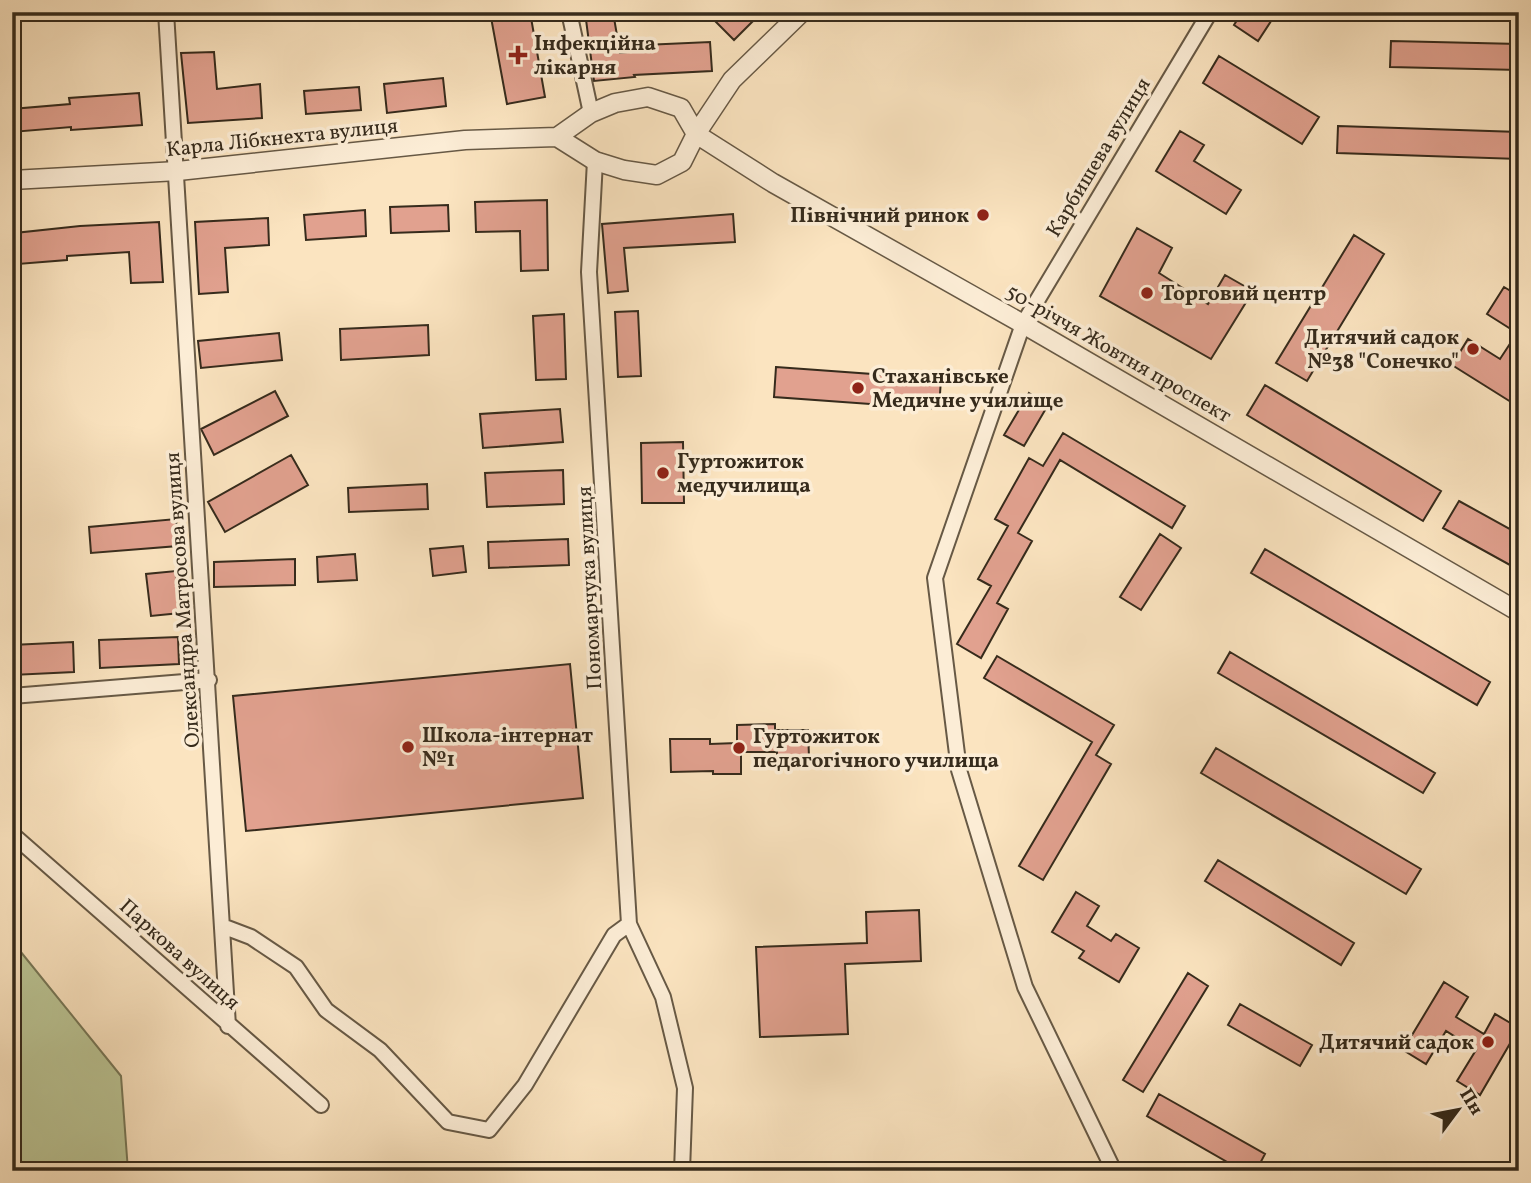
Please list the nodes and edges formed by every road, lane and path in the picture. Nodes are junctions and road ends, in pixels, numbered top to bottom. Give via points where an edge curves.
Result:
1 (166, 12) edge
2 (569, 12) edge
3 (802, 12) edge
4 (1210, 12) edge
5 (591, 113) junction
6 (696, 134) junction
7 (557, 137) junction
8 (595, 161) junction
9 (178, 171) junction
10 (12, 180) edge
11 (1023, 324) junction
12 (1519, 612) edge
13 (209, 680) junction
14 (12, 696) edge
15 (12, 834) edge
16 (629, 924) junction
17 (222, 926) junction
18 (228, 1026) junction
19 (321, 1105) dead end
20 (682, 1171) edge
21 (1114, 1171) edge

1 - 9 street, Олександра Матросова вулиця
2 - 5 street
3 - 6 street via 732,80
4 - 11 street, Карбишева вулиця
5 - 6 street via 648,97 681,108
5 - 7 street
6 - 8 street via 682,162 657,175
6 - 11 street, 50-річчя Жовтня проспект
7 - 8 street
7 - 9 street, Карла Лібкнехта вулиця via 465,140
8 - 16 street, Пономарчука вулиця via 589,272
9 - 10 street, Карла Лібкнехта вулиця
9 - 13 street, Олександра Матросова вулиця
11 - 12 street, 50-річчя Жовтня проспект
11 - 21 street, Карбишева вулиця via 935,578 959,769 1025,986
13 - 14 street
13 - 17 street, Олександра Матросова вулиця
15 - 18 street, Паркова вулиця
16 - 17 street via 614,935 525,1085 489,1130 448,1122 380,1050 326,1010 296,967 251,937
16 - 20 street, Пономарчука вулиця via 663,997 685,1088
17 - 18 street, Олександра Матросова вулиця
18 - 19 street, Паркова вулиця

